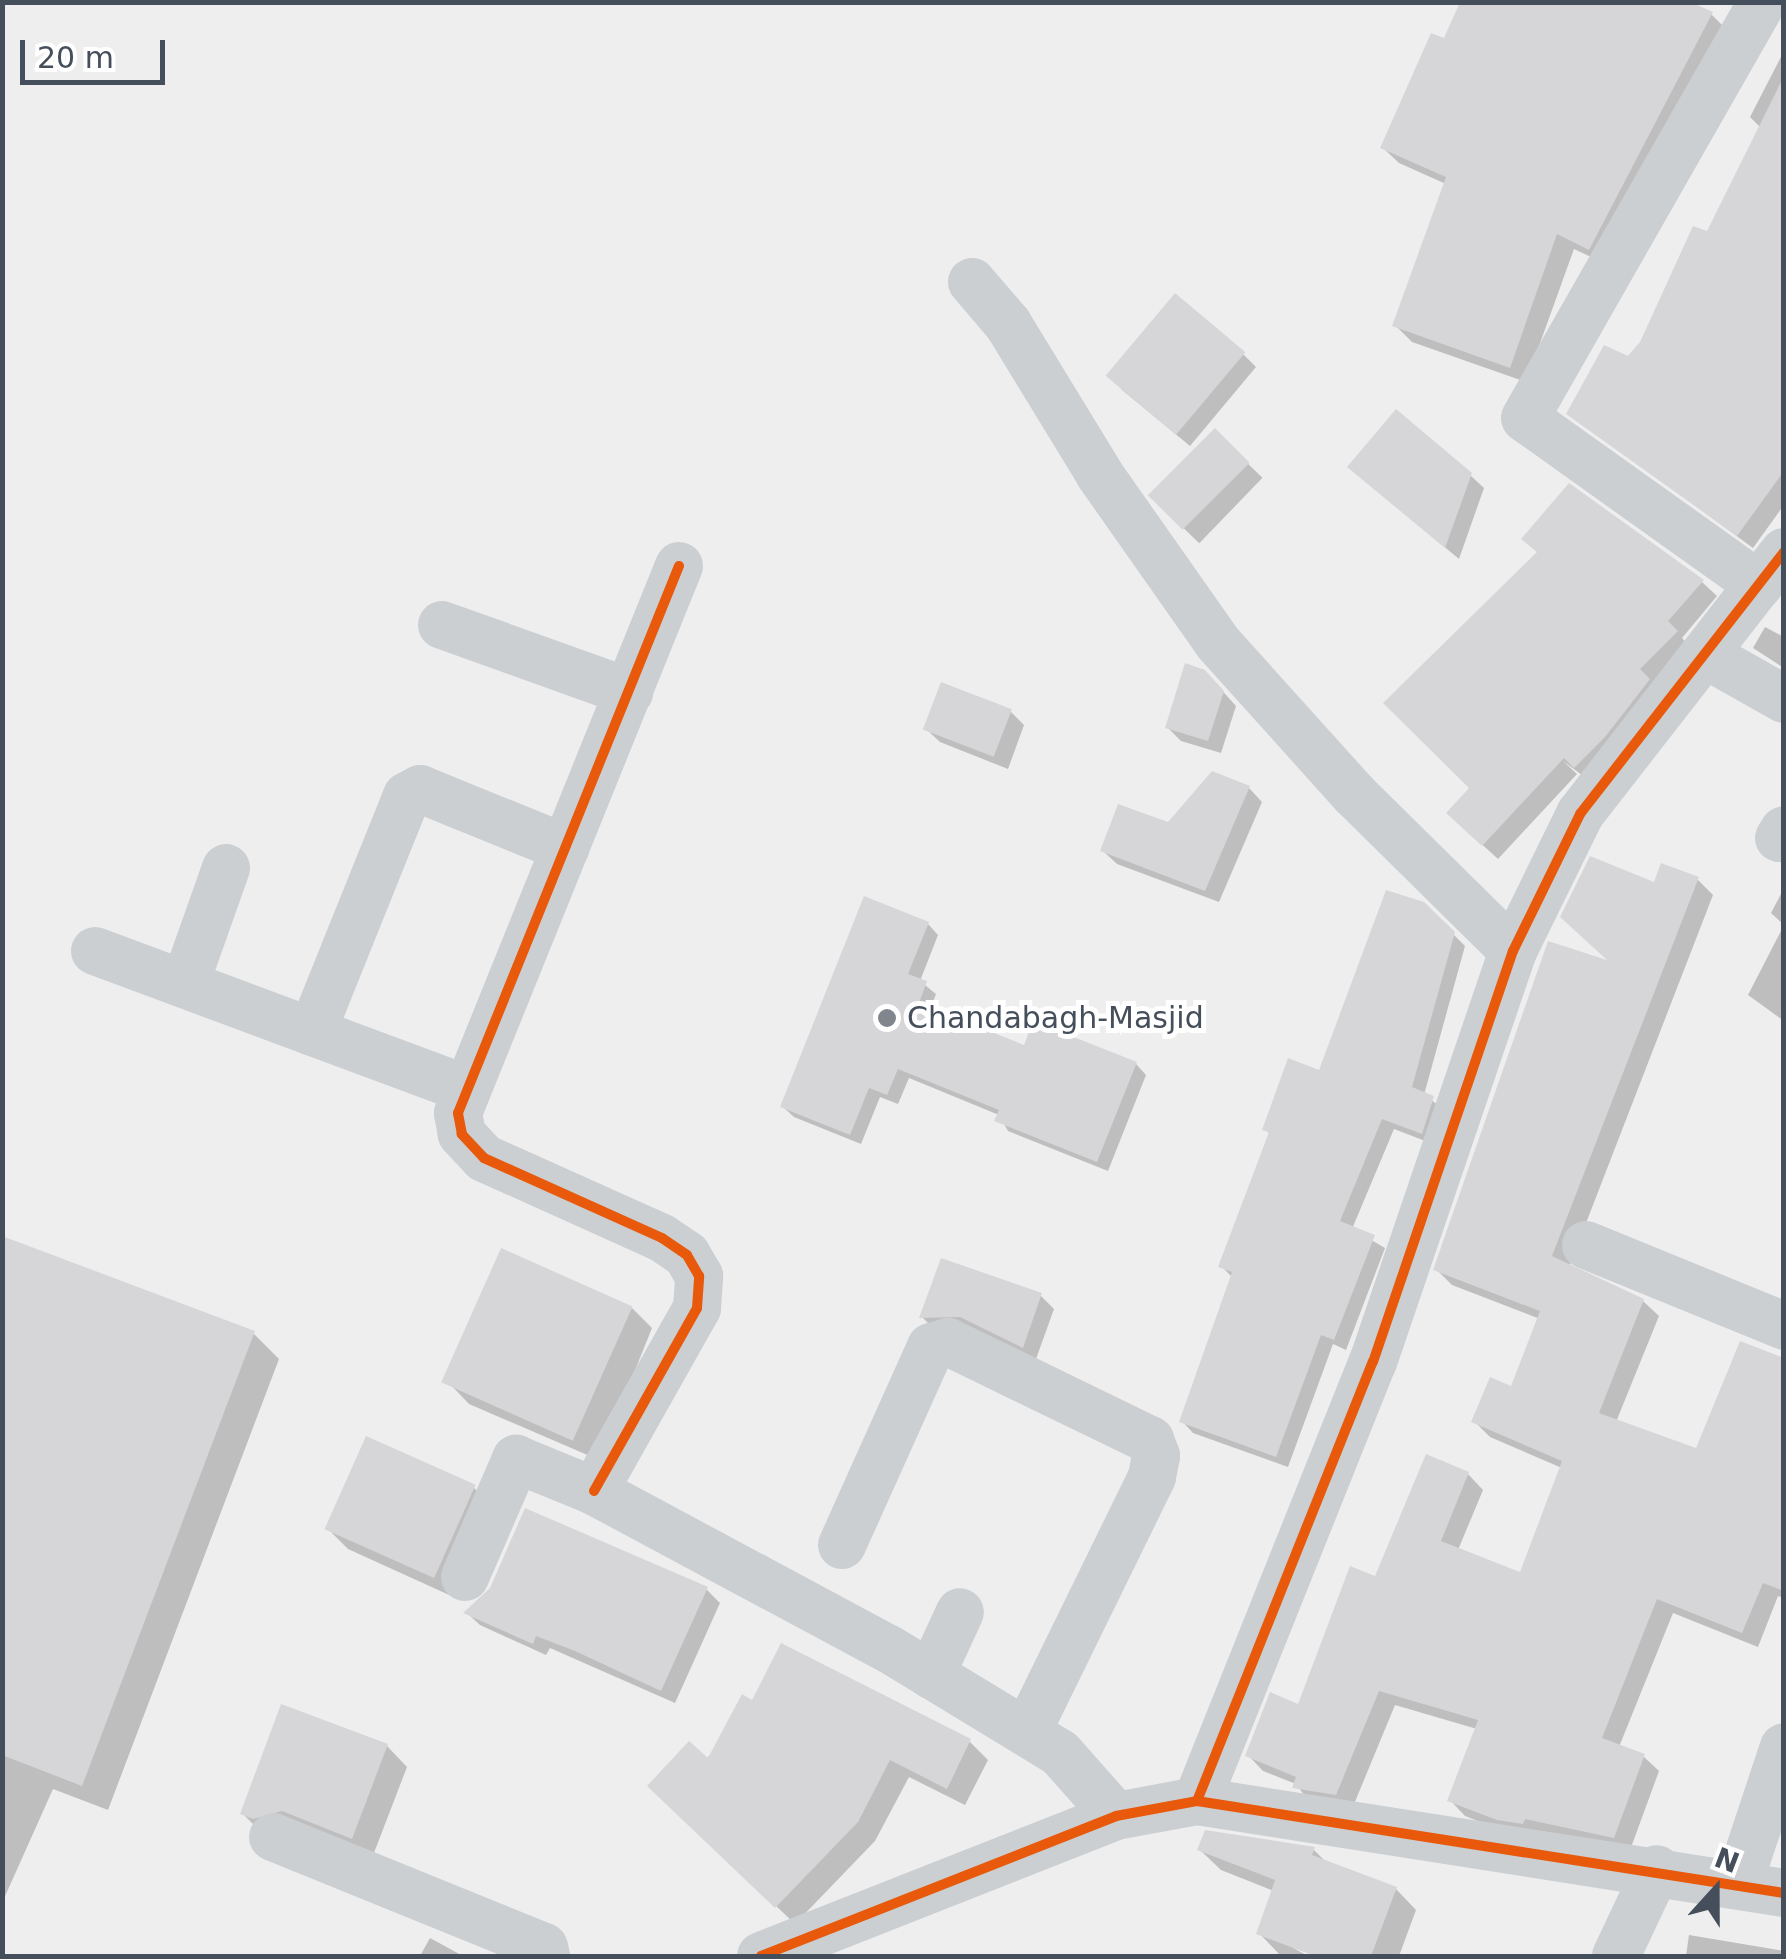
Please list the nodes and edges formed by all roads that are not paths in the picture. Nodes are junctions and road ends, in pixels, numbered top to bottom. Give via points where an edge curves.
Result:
1 (1762, 2) edge
2 (972, 282) dead end
3 (679, 566) dead end
4 (1771, 568) edge
5 (442, 624) dead end
6 (1708, 656) junction
7 (629, 692) junction
8 (1784, 698) edge
9 (565, 848) junction
10 (226, 868) dead end
11 (95, 950) dead end
12 (1513, 951) junction
13 (185, 984) junction
14 (312, 1032) junction
15 (466, 1089) junction
16 (1586, 1245) dead end
17 (1784, 1326) edge
18 (594, 1491) junction
19 (842, 1545) dead end
20 (465, 1577) dead end
21 (960, 1612) dead end
22 (931, 1675) junction
23 (1026, 1732) junction
24 (1784, 1747) edge
25 (1196, 1801) junction
26 (1116, 1816) junction
27 (273, 1837) dead end
28 (1656, 1870) junction
29 (1761, 1889) edge
30 (546, 1956) edge
31 (761, 1956) edge
32 (1616, 1956) edge

1 - 4 street via 1525,418
2 - 12 street via 1008,324 1100,474 1218,644 1356,796
3 - 7 street
4 - 6 street
5 - 7 street
6 - 8 street
6 - 12 street via 1580,814
7 - 9 street
9 - 14 street via 420,789 406,796
9 - 15 street
10 - 13 street
11 - 13 street
12 - 25 street via 1373,1362
13 - 14 street
14 - 15 street
15 - 18 street via 458,1113 462,1134 484,1158 662,1238 700,1276 697,1308
16 - 17 street
18 - 20 street via 516,1459
18 - 22 street
19 - 23 street via 931,1346 948,1342 1150,1440 1156,1456 1152,1477
21 - 22 street
22 - 23 street
23 - 26 street via 1060,1753
24 - 29 street
25 - 26 street
25 - 28 street
26 - 31 street
27 - 30 street via 544,1946
28 - 29 street
28 - 32 street

